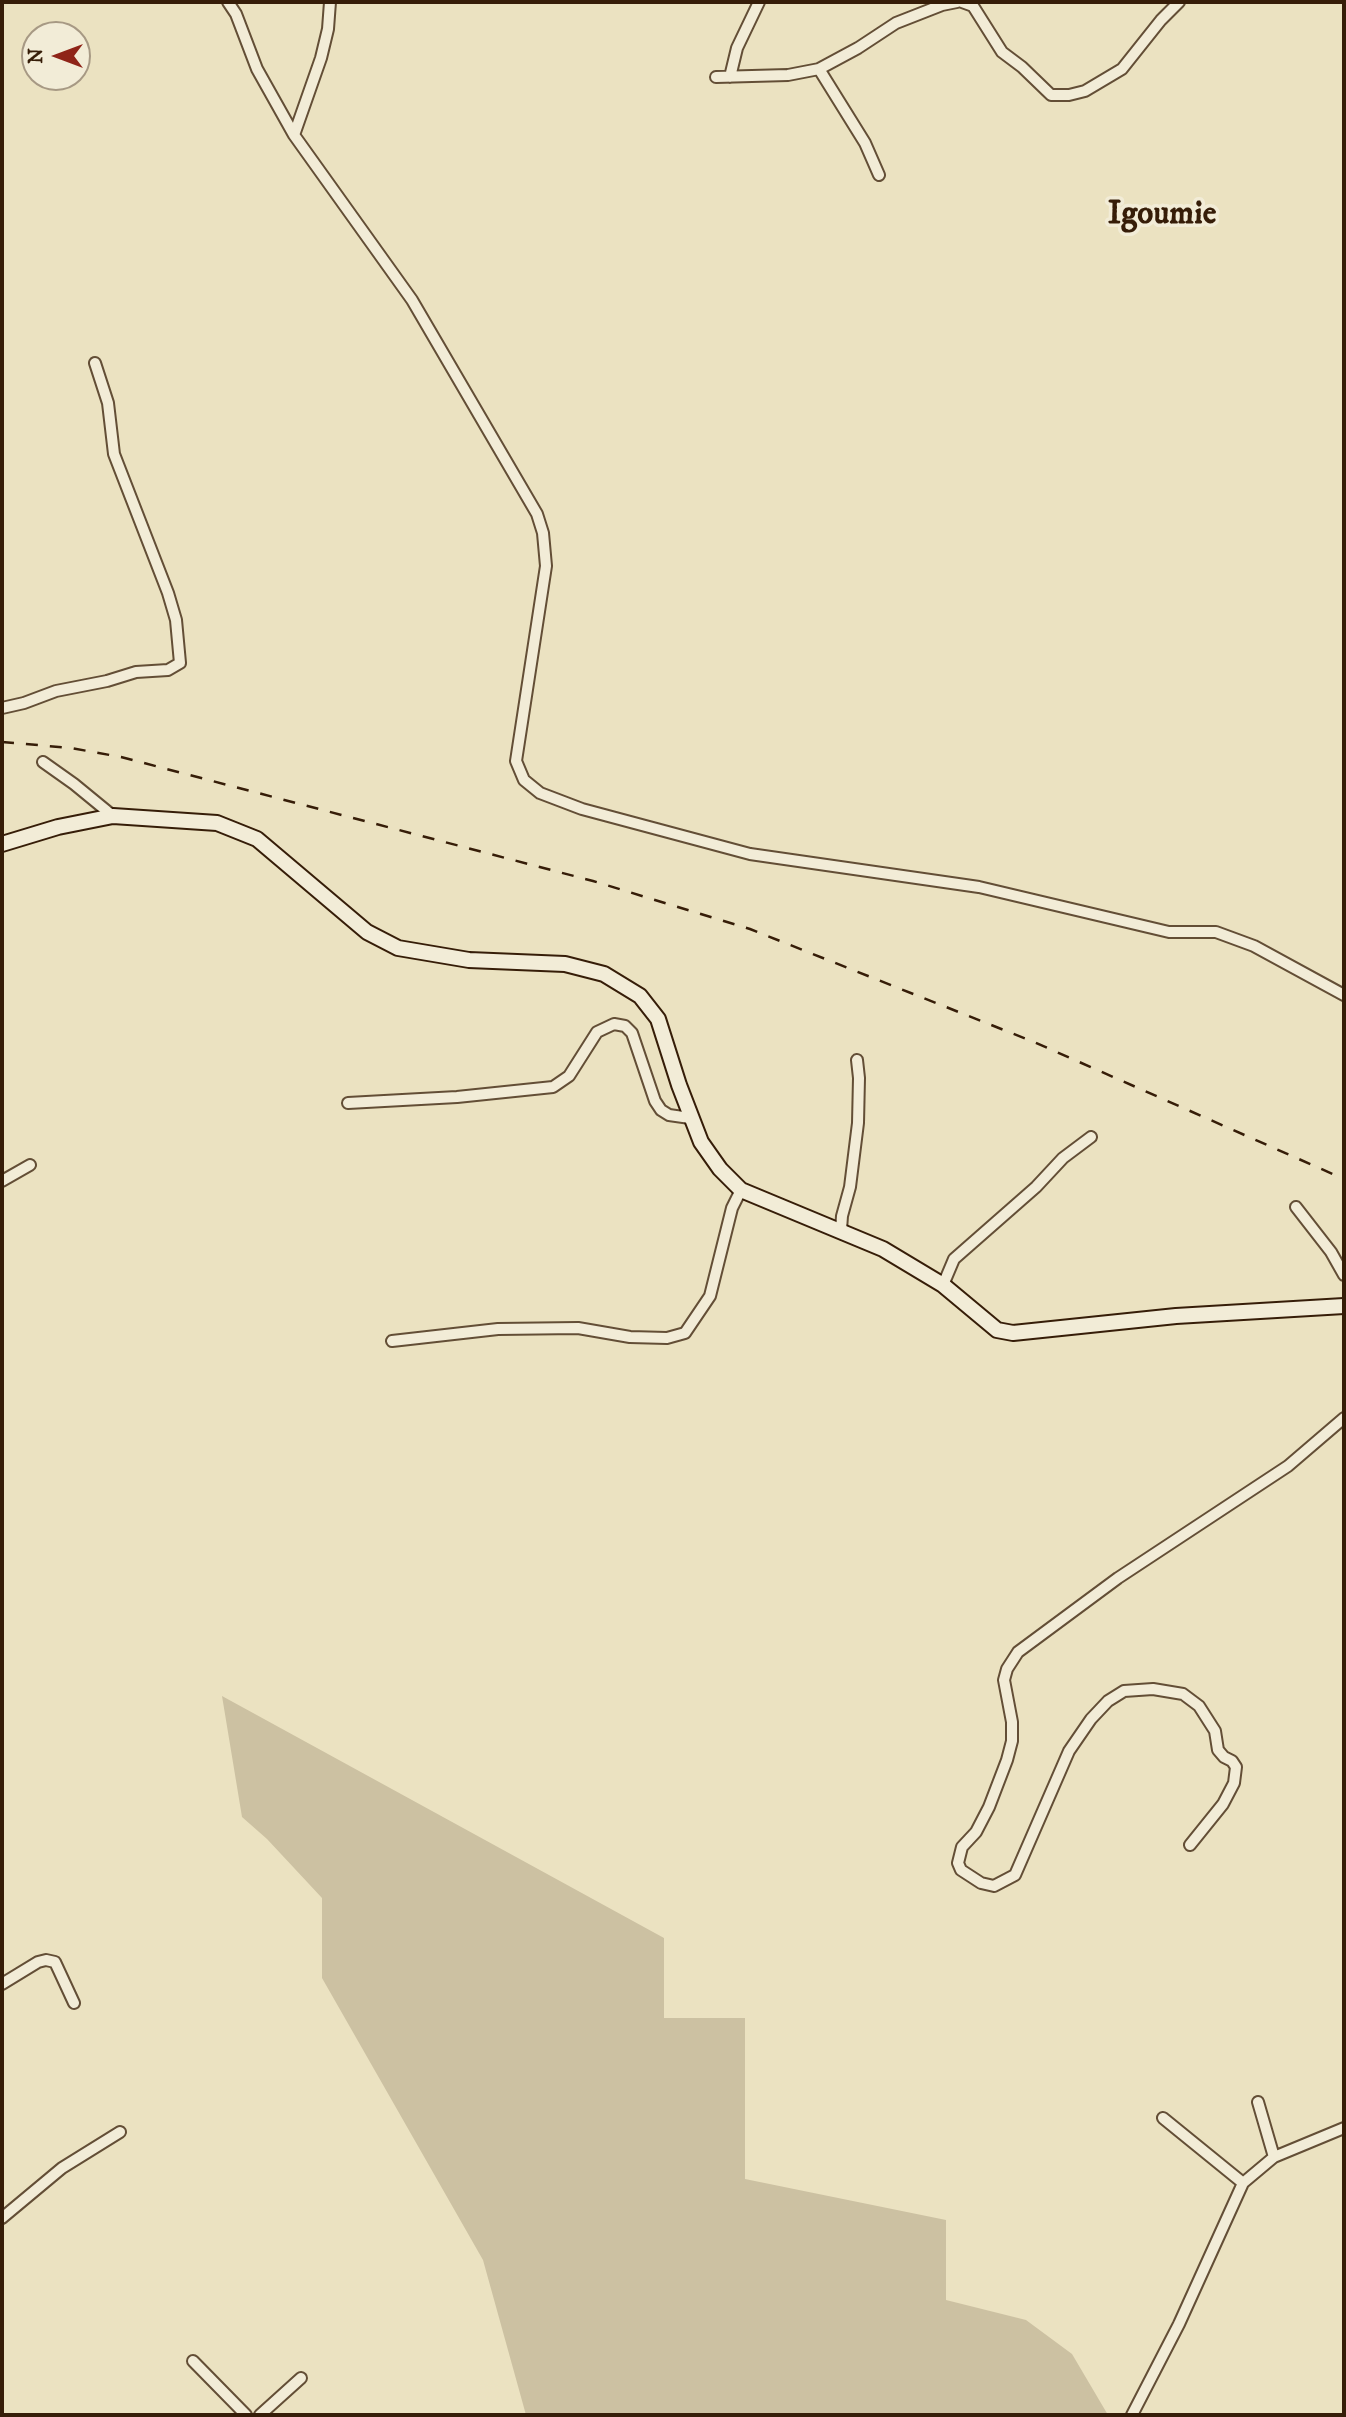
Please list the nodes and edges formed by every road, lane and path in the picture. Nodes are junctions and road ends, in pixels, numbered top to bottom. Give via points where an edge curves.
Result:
1 (228, 2) edge
2 (330, 2) edge
3 (759, 2) edge
4 (957, 2) edge
5 (962, 2) edge
6 (1179, 2) edge
7 (819, 69) junction
8 (716, 77) dead end
9 (730, 77) junction
10 (295, 135) junction
11 (879, 175) dead end
12 (95, 363) dead end
13 (2, 708) edge
14 (43, 762) dead end
15 (113, 816) junction
16 (2, 844) edge
17 (1344, 995) edge
18 (857, 1060) dead end
19 (348, 1102) dead end
20 (690, 1118) junction
21 (1091, 1137) dead end
22 (30, 1165) dead end
23 (2, 1181) edge
24 (741, 1190) junction
25 (1296, 1207) dead end
26 (841, 1230) junction
27 (1344, 1275) edge
28 (943, 1285) junction
29 (1344, 1306) edge
30 (393, 1341) dead end
31 (1344, 1418) edge
32 (1190, 1845) dead end
33 (2, 1984) edge
34 (74, 2003) dead end
35 (1258, 2102) dead end
36 (1163, 2118) dead end
37 (1344, 2128) edge
38 (120, 2132) dead end
39 (1274, 2157) junction
40 (1243, 2183) junction
41 (2, 2218) edge
42 (193, 2361) dead end
43 (301, 2378) dead end
44 (1137, 2413) edge
45 (246, 2415) edge
46 (260, 2415) edge

1 - 10 street via 257,69
2 - 10 street via 323,51
3 - 9 street via 737,48
4 - 7 street via 896,23
5 - 6 street via 973,6 1002,52 1051,95 1069,95 1122,69
7 - 9 street
7 - 11 street via 865,143
8 - 9 street
10 - 17 street via 412,300 537,514 546,566 516,761 524,780 540,793 582,809 750,854 979,887 1169,932 1216,932 1254,946
12 - 13 street via 108,403 114,454 176,620 180,663 168,670 136,672
14 - 15 street
15 - 16 street
15 - 20 street via 217,823 257,839 367,932 398,948 469,960 565,964 620,982 640,996 658,1019
18 - 26 street via 858,1122
19 - 20 street via 553,1087 569,1076 597,1032 614,1024 632,1033 661,1110
20 - 24 street via 720,1170
21 - 28 street via 954,1259
22 - 23 street
24 - 26 street
24 - 30 street via 732,1208 710,1296 685,1333 667,1338 578,1328 498,1329
25 - 27 street
26 - 28 street
28 - 29 street via 997,1330 1013,1333 1176,1316
31 - 32 street via 1287,1466 1118,1578 1018,1652 1004,1680 1012,1722 1007,1760 989,1807 962,1847 958,1863 961,1870 995,1886 1015,1875 1069,1751 1091,1719 1124,1691 1183,1694 1199,1706 1215,1731 1218,1750 1236,1767 1223,1804
33 - 34 street via 46,1959 55,1962
35 - 39 street
36 - 40 street
37 - 39 street
38 - 41 street via 62,2168
39 - 40 street
40 - 44 street
42 - 45 street
43 - 46 street

